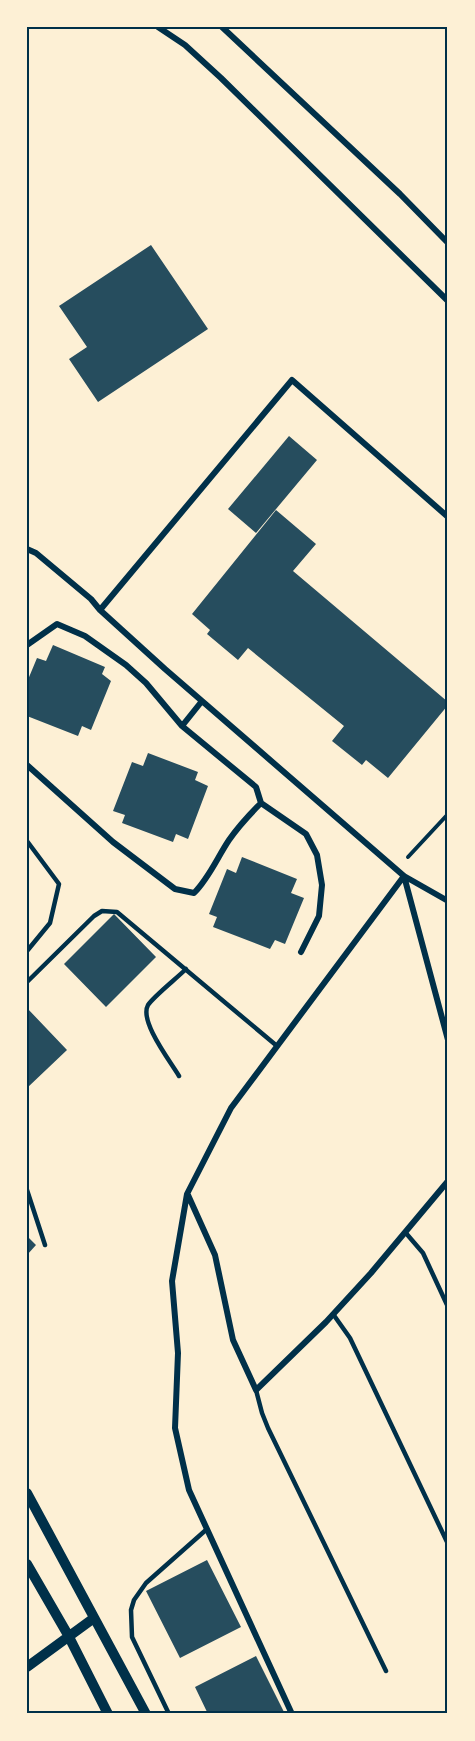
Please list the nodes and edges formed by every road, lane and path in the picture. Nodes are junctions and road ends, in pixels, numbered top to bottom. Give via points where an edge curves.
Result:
1 (158, 27) edge
2 (222, 27) edge
3 (448, 243) edge
4 (448, 301) edge
5 (448, 517) edge
6 (27, 549) edge
7 (100, 610) junction
8 (27, 645) edge
9 (202, 701) junction
10 (182, 726) junction
11 (27, 765) edge
12 (261, 803) junction
13 (448, 814) edge
14 (27, 842) edge
15 (396, 870) junction
16 (404, 876) junction
17 (448, 901) edge
18 (27, 951) edge
19 (301, 952) dead end
20 (186, 969) junction
21 (27, 982) edge
22 (448, 1040) edge
23 (277, 1046) junction
24 (179, 1076) dead end
25 (448, 1181) edge
26 (27, 1190) edge
27 (187, 1194) junction
28 (405, 1232) junction
29 (45, 1245) dead end
30 (448, 1307) edge
31 (333, 1314) junction
32 (256, 1390) junction
33 (27, 1493) edge
34 (207, 1529) junction
35 (448, 1545) edge
36 (27, 1564) edge
37 (94, 1618) junction
38 (68, 1635) junction
39 (27, 1667) edge
40 (386, 1671) dead end
41 (108, 1714) edge
42 (146, 1714) edge
43 (169, 1714) edge
44 (292, 1714) edge

1 - 4 street via 221,78
2 - 3 street
5 - 7 street via 292,380
6 - 7 street
7 - 9 street
8 - 10 street via 57,624 85,636 126,664
9 - 10 street
9 - 15 street
10 - 12 street via 256,788
11 - 12 street via 113,842 176,889 194,893 206,881 246,818
12 - 19 street via 306,834 317,855 322,885 319,916
13 - 15 path
14 - 18 lane via 59,884 50,923
15 - 16 street
16 - 17 street
16 - 22 street
16 - 23 street
20 - 21 lane via 122,915 111,911 94,916
20 - 23 lane
20 - 24 lane via 148,1005 146,1015
23 - 27 street via 231,1108
25 - 28 street
26 - 29 lane
27 - 32 street via 215,1255 233,1340
27 - 34 street via 172,1281 178,1353 176,1428 189,1490
28 - 30 lane via 423,1253
28 - 31 street
31 - 32 street
31 - 35 lane via 350,1338
32 - 40 lane via 268,1428
33 - 37 street
34 - 43 lane via 146,1583 131,1610 132,1637
34 - 44 street
36 - 38 street
37 - 38 street
37 - 42 street
38 - 39 street
38 - 41 street

